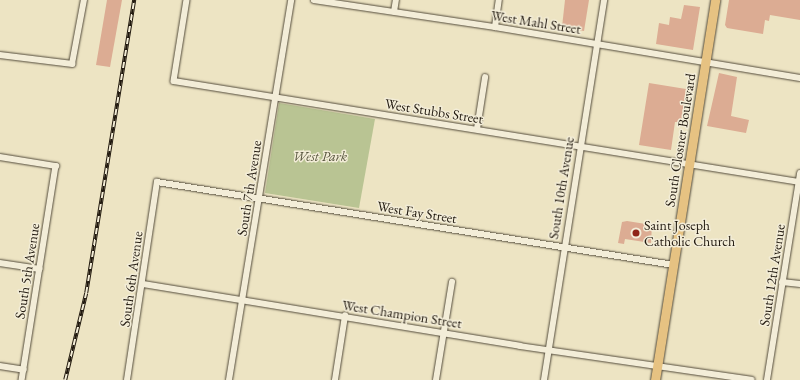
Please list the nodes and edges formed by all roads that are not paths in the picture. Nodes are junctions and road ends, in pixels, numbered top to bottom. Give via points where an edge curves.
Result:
1 (84, 0) edge
2 (187, 0) edge
3 (291, 0) edge
4 (314, 0) edge
5 (396, 0) edge
6 (499, 0) edge
7 (604, 0) edge
8 (715, 0) edge
9 (394, 12) junction
10 (495, 27) junction
11 (597, 44) junction
12 (0, 55) edge
13 (706, 63) junction
14 (485, 78) dead end
15 (800, 78) edge
16 (275, 99) junction
17 (477, 129) junction
18 (580, 146) junction
19 (0, 157) edge
20 (690, 164) junction
21 (800, 174) edge
22 (157, 182) joint
23 (799, 182) edge
24 (260, 200) junction
25 (564, 248) junction
26 (0, 263) edge
27 (674, 265) junction
28 (40, 269) junction
29 (452, 282) dead end
30 (782, 282) junction
31 (143, 284) junction
32 (800, 284) edge
33 (243, 301) junction
34 (345, 316) junction
35 (444, 333) junction
36 (548, 349) junction
37 (0, 366) edge
38 (658, 366) junction
39 (24, 370) junction
40 (22, 380) edge
41 (127, 380) edge
42 (229, 380) edge
43 (335, 380) edge
44 (436, 380) edge
45 (544, 380) edge
46 (655, 380) edge
47 (752, 380) edge
48 (767, 380) edge

1 - 12 street via 72,64
2 - 16 street, West Stubbs Street via 174,81
3 - 16 street, South 7th Avenue
4 - 9 street, West Mahl Street
5 - 9 street
6 - 10 street
7 - 11 street, South 10th Avenue
8 - 13 main road, South Closner Boulevard
9 - 10 street, West Mahl Street
10 - 11 street, West Mahl Street
11 - 13 street, West Mahl Street
11 - 18 street, South 10th Avenue
13 - 15 street, West Mahl Street
13 - 20 main road, South Closner Boulevard
14 - 17 street
16 - 17 street, West Stubbs Street
16 - 24 street, South 7th Avenue
17 - 18 street, West Stubbs Street
18 - 20 street, West Stubbs Street
18 - 25 street, South 10th Avenue
19 - 28 street, South 5th Avenue via 56,166
20 - 23 street, West Stubbs Street
20 - 27 main road, South Closner Boulevard
21 - 23 street, South 12th Avenue
22 - 24 street, West Fay Street
22 - 31 street, South 6th Avenue
23 - 30 street, South 12th Avenue
24 - 25 street, West Fay Street
24 - 33 street, South 7th Avenue
25 - 27 street, West Fay Street
25 - 36 street, South 10th Avenue
26 - 28 street
27 - 38 main road, South Closner Boulevard
28 - 39 street, South 5th Avenue
29 - 35 street
30 - 32 street
30 - 48 street, South 12th Avenue
31 - 33 street, West Champion Street
31 - 41 street, South 6th Avenue
33 - 34 street, West Champion Street
33 - 42 street, South 7th Avenue
34 - 35 street, West Champion Street
34 - 43 street
35 - 36 street, West Champion Street
35 - 44 street
36 - 38 street, West Champion Street
36 - 45 street, South 10th Avenue
37 - 39 street
38 - 46 main road, South Closner Boulevard
38 - 47 street, West Champion Street
39 - 40 street, South 5th Avenue

